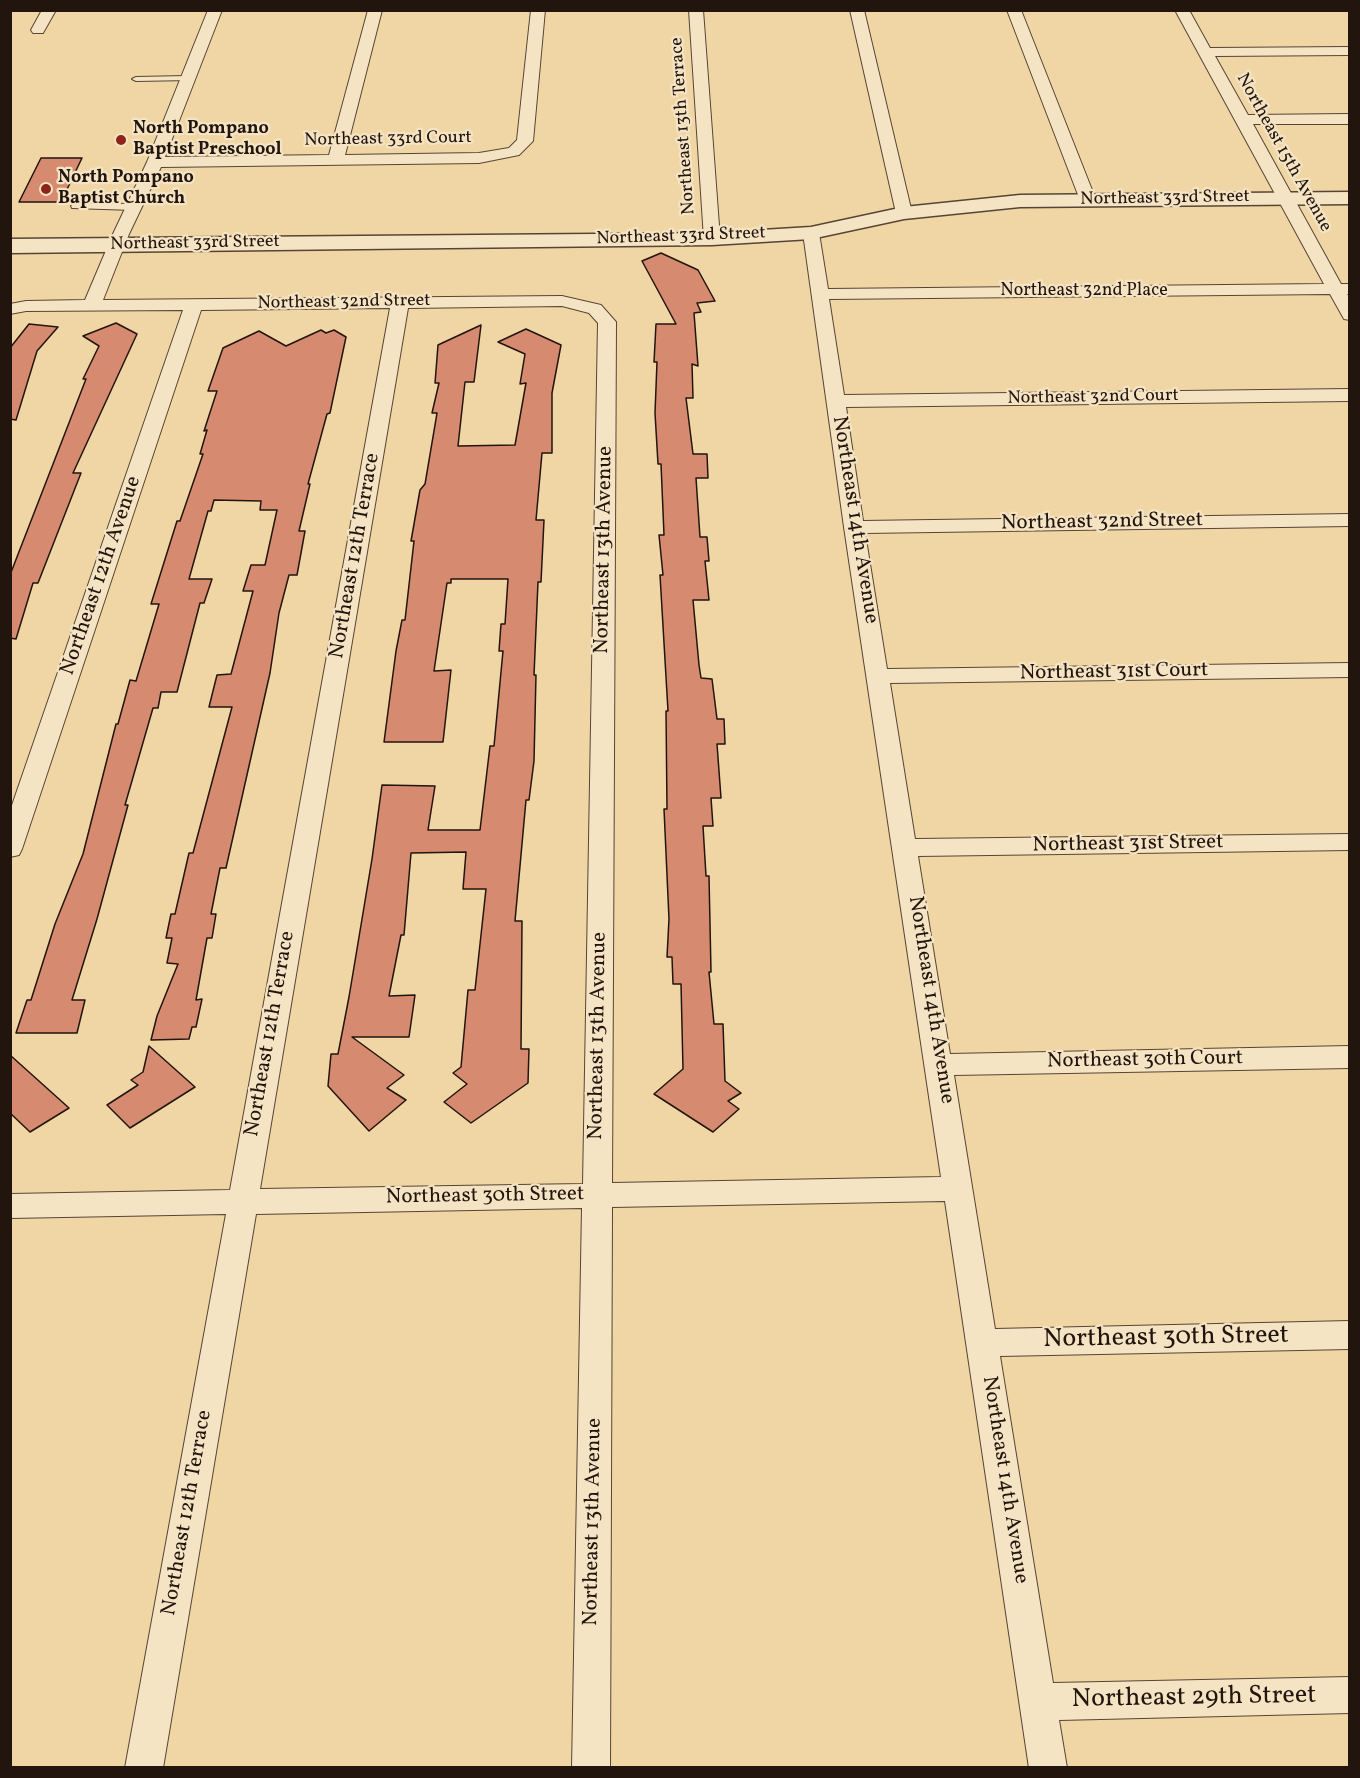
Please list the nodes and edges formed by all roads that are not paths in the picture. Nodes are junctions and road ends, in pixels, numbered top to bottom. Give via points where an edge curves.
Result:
1 (49, 10) edge
2 (215, 10) edge
3 (375, 10) edge
4 (538, 10) edge
5 (696, 10) edge
6 (857, 10) edge
7 (1014, 10) edge
8 (1182, 10) edge
9 (38, 30) dead end
10 (1350, 51) edge
11 (1205, 52) junction
12 (188, 78) junction
13 (136, 79) dead end
14 (1350, 119) edge
15 (1242, 120) junction
16 (336, 160) junction
17 (155, 162) junction
18 (1286, 198) junction
19 (1350, 198) edge
20 (1088, 200) junction
21 (75, 206) dead end
22 (135, 207) junction
23 (903, 213) junction
24 (811, 233) junction
25 (712, 239) junction
26 (117, 244) junction
27 (10, 246) edge
28 (1342, 289) edge
29 (819, 294) junction
30 (400, 302) junction
31 (194, 304) junction
32 (92, 305) junction
33 (10, 309) edge
34 (595, 309) joint
35 (1350, 315) edge
36 (1350, 395) edge
37 (836, 401) junction
38 (1350, 520) edge
39 (854, 527) junction
40 (1350, 670) edge
41 (878, 676) junction
42 (1350, 842) edge
43 (906, 848) junction
44 (10, 849) edge
45 (1350, 1057) edge
46 (940, 1065) junction
47 (959, 1189) junction
48 (597, 1195) junction
49 (241, 1202) junction
50 (10, 1206) edge
51 (1350, 1335) edge
52 (983, 1343) junction
53 (1350, 1695) edge
54 (1038, 1702) junction
55 (144, 1767) edge
56 (591, 1767) edge
57 (1048, 1767) edge

1 - 9 street
2 - 12 street
3 - 16 street
4 - 16 street, Northeast 33rd Court via 525,141 514,152 479,159
5 - 25 street, Northeast 13th Terrace
6 - 23 street
7 - 20 street
8 - 11 street, Northeast 15th Avenue
10 - 11 street
11 - 15 street, Northeast 15th Avenue
12 - 13 lane
12 - 17 street
14 - 15 street
15 - 18 street, Northeast 15th Avenue
16 - 17 street, Northeast 33rd Court
17 - 22 street
18 - 19 street, Northeast 33rd Street
18 - 20 street, Northeast 33rd Street
18 - 28 street, Northeast 15th Avenue
20 - 23 street, Northeast 33rd Street via 1020,201
21 - 22 lane
22 - 26 street
23 - 24 street, Northeast 33rd Street
24 - 25 street, Northeast 33rd Street
24 - 29 street, Northeast 14th Avenue
25 - 26 street, Northeast 33rd Street
26 - 27 street, Northeast 33rd Street
26 - 32 street
28 - 29 street, Northeast 32nd Place
28 - 35 street, Northeast 15th Avenue
29 - 37 street, Northeast 14th Avenue
30 - 31 street, Northeast 32nd Street
30 - 34 street, Northeast 32nd Street via 562,301
30 - 49 street, Northeast 12th Terrace
31 - 32 street, Northeast 32nd Street
31 - 44 street, Northeast 12th Avenue
32 - 33 street, Northeast 32nd Street
34 - 48 street, Northeast 13th Avenue via 607,322
36 - 37 street, Northeast 32nd Court
37 - 39 street, Northeast 14th Avenue
38 - 39 street, Northeast 32nd Street
39 - 41 street, Northeast 14th Avenue
40 - 41 street, Northeast 31st Court
41 - 43 street, Northeast 14th Avenue
42 - 43 street, Northeast 31st Street
43 - 46 street, Northeast 14th Avenue
45 - 46 street, Northeast 30th Court
46 - 47 street, Northeast 14th Avenue
47 - 48 street, Northeast 30th Street
47 - 52 street, Northeast 14th Avenue
48 - 49 street, Northeast 30th Street
48 - 56 street, Northeast 13th Avenue
49 - 50 street, Northeast 30th Street
49 - 55 street, Northeast 12th Terrace
51 - 52 street, Northeast 30th Street
52 - 54 street, Northeast 14th Avenue
53 - 54 street, Northeast 29th Street
54 - 57 street, Northeast 14th Avenue

